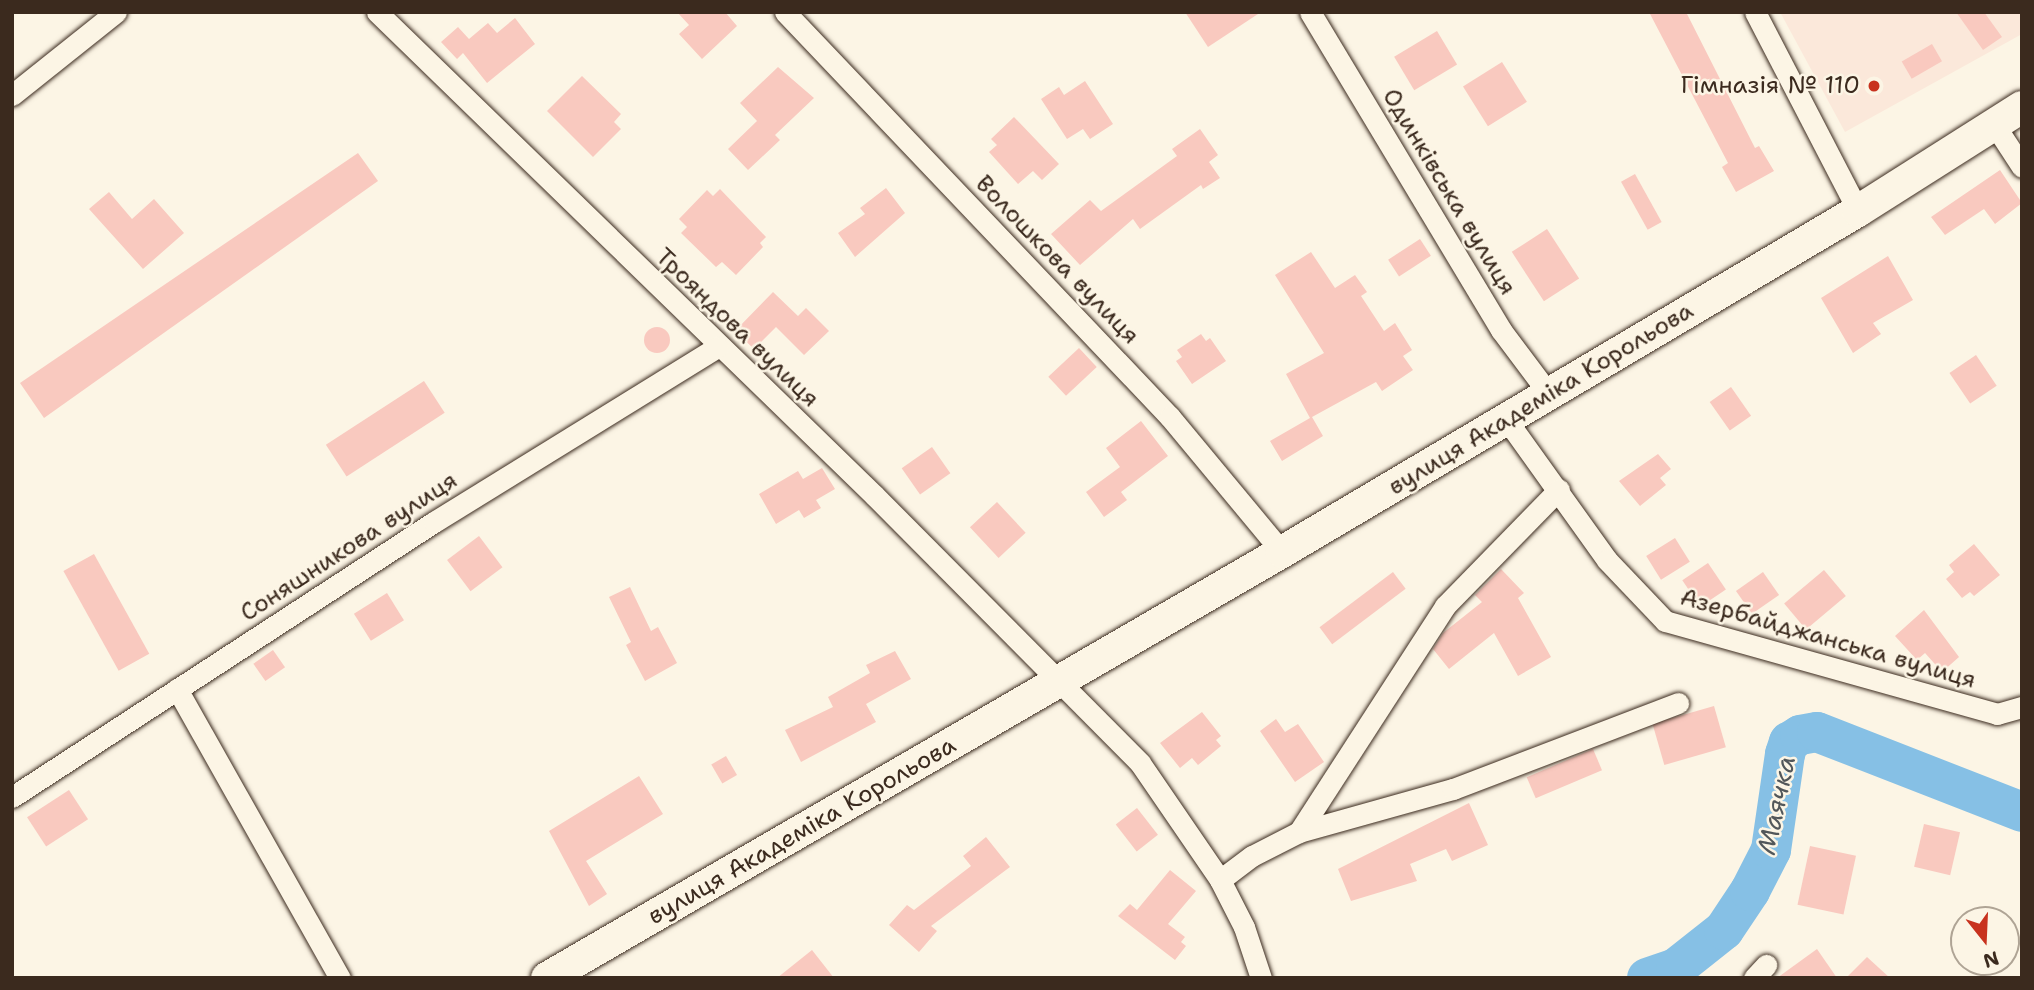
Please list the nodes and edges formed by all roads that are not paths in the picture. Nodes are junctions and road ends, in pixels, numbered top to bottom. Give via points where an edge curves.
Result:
1 (116, 12) edge
2 (377, 12) edge
3 (785, 12) edge
4 (1310, 12) edge
5 (1755, 12) edge
6 (12, 95) edge
7 (2022, 107) edge
8 (1994, 124) junction
9 (2022, 167) edge
10 (1858, 211) junction
11 (717, 347) junction
12 (1549, 394) junction
13 (1506, 419) junction
14 (1559, 489) junction
15 (1282, 552) junction
16 (1057, 684) junction
17 (177, 689) junction
18 (1678, 703) dead end
19 (2022, 708) edge
20 (12, 797) edge
21 (1300, 832) junction
22 (1220, 880) junction
23 (340, 978) edge
24 (547, 978) edge
25 (1261, 978) edge

1 - 6 street
2 - 11 street, Трояндова вулиця
3 - 15 street, Волошкова вулиця via 1170,417
4 - 12 street, Одинківська вулиця via 1501,330
5 - 10 street
7 - 8 main road, вулиця Академіка Корольова
8 - 9 street
8 - 10 main road, вулиця Академіка Корольова
10 - 12 main road, вулиця Академіка Корольова
11 - 16 street, Трояндова вулиця via 927,547
11 - 17 street, Соняшникова вулиця via 434,522
12 - 13 main road, вулиця Академіка Корольова
13 - 14 street, Азербайджанська вулиця
13 - 15 main road, вулиця Академіка Корольова
14 - 19 street, Азербайджанська вулиця via 1607,561 1665,621 1997,714
14 - 21 street via 1445,606
15 - 16 main road, вулиця Академіка Корольова
16 - 22 street via 1140,763
16 - 24 main road, вулиця Академіка Корольова
17 - 20 street, Соняшникова вулиця
17 - 23 street
18 - 21 street via 1453,789
21 - 22 street via 1252,856
22 - 25 street via 1244,927

